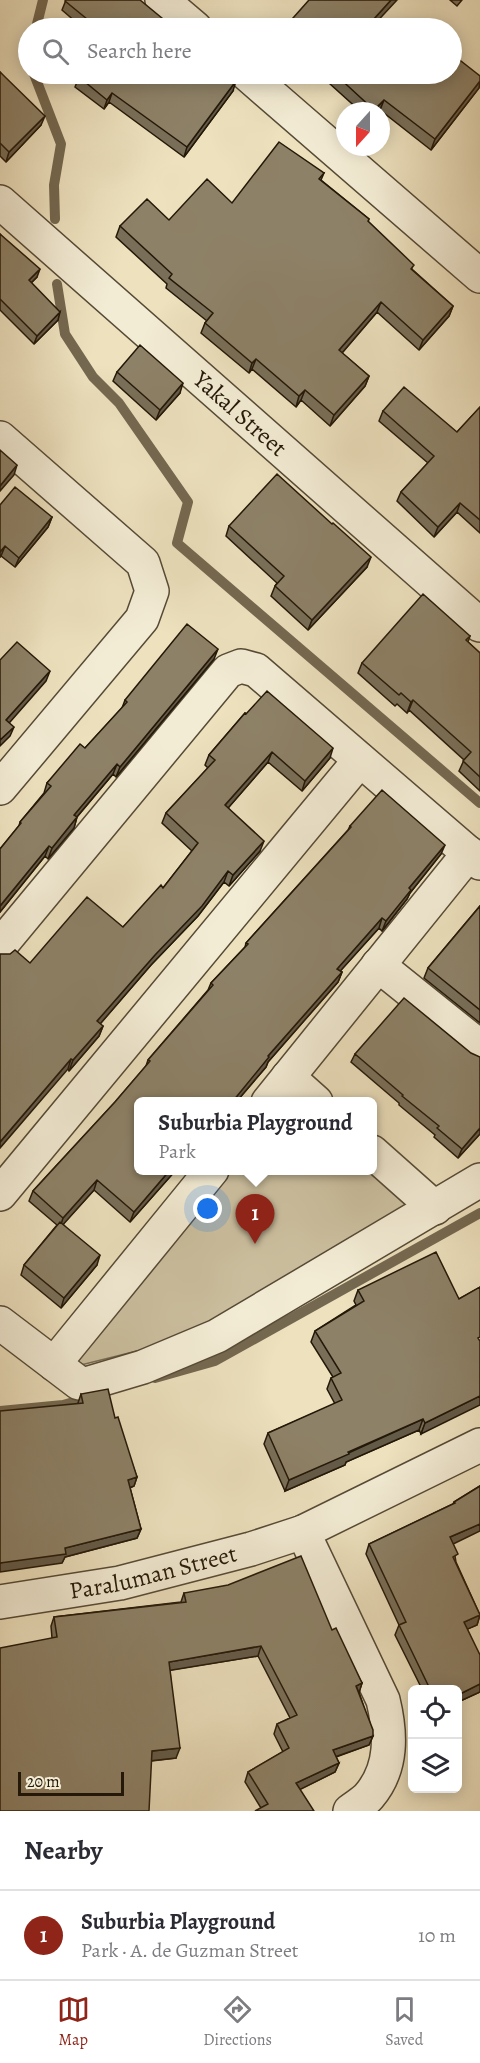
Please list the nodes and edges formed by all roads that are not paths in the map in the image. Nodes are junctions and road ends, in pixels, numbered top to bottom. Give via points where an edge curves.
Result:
1 (162, 0) edge
2 (183, 18) edge
3 (259, 84) edge
4 (0, 202) edge
5 (480, 276) edge
6 (0, 438) edge
7 (480, 625) edge
8 (360, 760) junction
9 (0, 788) edge
10 (474, 858) edge
11 (0, 946) edge
12 (378, 965) junction
13 (480, 1047) edge
14 (278, 1089) edge
15 (303, 1097) edge
16 (377, 1156) edge
17 (208, 1175) edge
18 (480, 1180) edge
19 (0, 1194) edge
20 (435, 1208) junction
21 (0, 1323) edge
22 (54, 1364) junction
23 (480, 1445) edge
24 (303, 1532) junction
25 (0, 1602) edge
26 (350, 1811) edge

1 - 2 street
3 - 5 street
4 - 7 street, Yakal Street
6 - 9 street via 143,563 152,591 142,620
8 - 10 street
8 - 11 street via 256,670 241,666 228,671
8 - 19 street
10 - 12 street
12 - 13 street
12 - 14 street
14 - 15 street
16 - 20 street
17 - 22 street
18 - 20 street
20 - 22 street via 217,1336 143,1367 86,1384
21 - 22 street
23 - 24 street, Paraluman Street
24 - 25 street, Paraluman Street via 196,1565 120,1583
24 - 26 street via 383,1700 389,1727 389,1750 382,1773 369,1796

